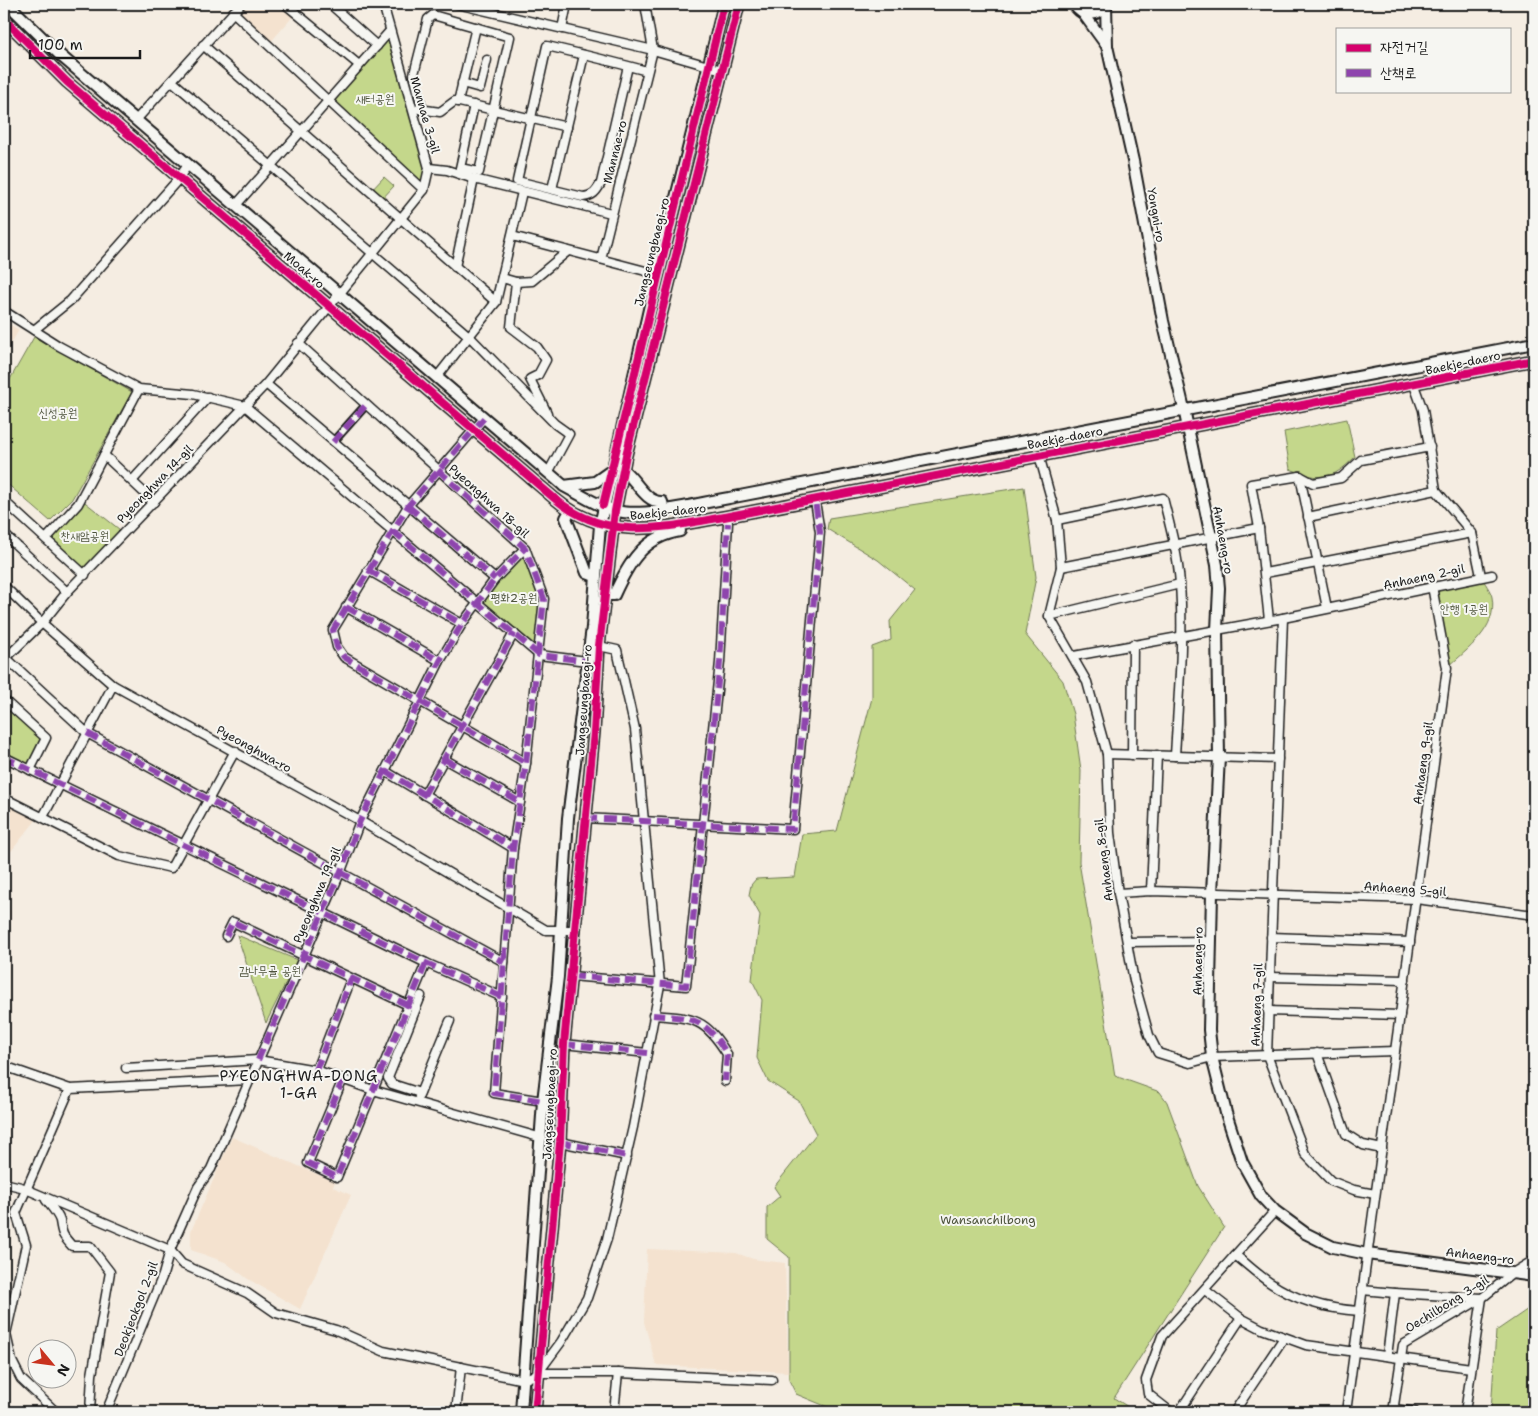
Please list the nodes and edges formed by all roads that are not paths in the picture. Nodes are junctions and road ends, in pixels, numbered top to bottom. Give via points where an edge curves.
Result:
1 (8, 4) edge
2 (241, 4) edge
3 (285, 4) edge
4 (330, 4) edge
5 (384, 4) edge
6 (457, 4) edge
7 (567, 4) edge
8 (645, 4) edge
9 (724, 4) edge
10 (739, 4) edge
11 (1106, 4) edge
12 (1076, 7) edge
13 (233, 12) junction
14 (4, 19) edge
15 (476, 27) junction
16 (562, 29) junction
17 (390, 32) junction
18 (203, 45) junction
19 (377, 46) junction
20 (1108, 46) junction
21 (653, 50) junction
22 (584, 55) junction
23 (487, 60) dead end
24 (359, 65) junction
25 (628, 66) junction
26 (709, 67) junction
27 (648, 70) junction
28 (722, 70) junction
29 (172, 81) junction
30 (462, 83) junction
31 (327, 100) junction
32 (458, 102) junction
33 (474, 105) junction
34 (422, 108) junction
35 (494, 110) junction
36 (412, 111) junction
37 (531, 119) junction
38 (136, 120) junction
39 (567, 127) junction
40 (300, 130) junction
41 (188, 165) junction
42 (270, 165) junction
43 (429, 168) junction
44 (180, 176) junction
45 (474, 179) junction
46 (552, 189) junction
47 (424, 190) junction
48 (522, 192) junction
49 (236, 205) junction
50 (611, 214) junction
51 (401, 219) junction
52 (512, 236) junction
53 (568, 251) junction
54 (372, 253) junction
55 (601, 259) junction
56 (455, 267) junction
57 (657, 274) junction
58 (502, 278) junction
59 (516, 282) junction
60 (338, 294) junction
61 (496, 302) junction
62 (328, 306) junction
63 (4, 311) edge
64 (34, 330) junction
65 (470, 337) junction
66 (298, 343) junction
67 (1534, 343) edge
68 (1534, 360) edge
69 (437, 377) junction
70 (266, 384) junction
71 (1414, 385) junction
72 (139, 388) junction
73 (208, 397) junction
74 (366, 405) junction
75 (245, 406) junction
76 (1184, 409) junction
77 (484, 418) junction
78 (550, 419) junction
79 (1187, 428) junction
80 (474, 430) junction
81 (333, 442) junction
82 (1430, 448) junction
83 (104, 455) junction
84 (1039, 455) junction
85 (438, 470) junction
86 (612, 470) junction
87 (623, 470) junction
88 (548, 473) junction
89 (1300, 476) junction
90 (132, 481) junction
91 (564, 486) junction
92 (1436, 490) junction
93 (4, 500) edge
94 (815, 501) junction
95 (154, 502) junction
96 (603, 505) junction
97 (408, 506) junction
98 (664, 509) junction
99 (570, 511) junction
100 (615, 511) junction
101 (752, 512) junction
102 (1308, 516) junction
103 (1057, 520) junction
104 (728, 523) junction
105 (600, 525) junction
106 (613, 527) junction
107 (1259, 528) junction
108 (393, 531) junction
109 (1472, 533) junction
110 (4, 534) edge
111 (1211, 536) junction
112 (46, 539) junction
113 (1174, 543) junction
114 (525, 548) junction
115 (1318, 562) junction
116 (1061, 567) junction
117 (368, 570) junction
118 (1265, 573) junction
119 (85, 575) junction
120 (1492, 575) dead end
121 (595, 576) junction
122 (1481, 576) junction
123 (495, 579) junction
124 (1180, 584) junction
125 (4, 586) edge
126 (1432, 586) junction
127 (68, 592) junction
128 (604, 595) junction
129 (478, 603) junction
130 (346, 607) junction
131 (1327, 608) junction
132 (1049, 616) junction
133 (1283, 618) junction
134 (1269, 620) junction
135 (42, 623) junction
136 (462, 624) junction
137 (1217, 630) junction
138 (514, 633) junction
139 (1180, 636) junction
140 (1133, 644) junction
141 (599, 646) junction
142 (539, 655) junction
143 (1074, 656) junction
144 (4, 658) edge
145 (440, 661) junction
146 (587, 661) junction
147 (114, 685) junction
148 (4, 700) edge
149 (421, 700) junction
150 (462, 725) junction
151 (87, 733) junction
152 (235, 751) junction
153 (1107, 754) junction
154 (1132, 755) junction
155 (1157, 755) junction
156 (1175, 756) junction
157 (4, 757) edge
158 (1219, 757) junction
159 (444, 759) junction
160 (1278, 759) junction
161 (526, 763) junction
162 (30, 770) junction
163 (385, 771) junction
164 (60, 784) junction
165 (424, 795) junction
166 (4, 798) edge
167 (209, 799) junction
168 (520, 802) junction
169 (43, 817) junction
170 (585, 818) junction
171 (360, 821) junction
172 (643, 822) junction
173 (704, 825) junction
174 (184, 845) junction
175 (513, 848) junction
176 (341, 871) junction
177 (1151, 891) junction
178 (1118, 893) junction
179 (1212, 894) junction
180 (1273, 895) junction
181 (1416, 899) junction
182 (510, 909) junction
183 (323, 912) junction
184 (1534, 915) edge
185 (560, 930) junction
186 (575, 930) junction
187 (226, 936) dead end
188 (1271, 937) junction
189 (1210, 941) junction
190 (1128, 942) junction
191 (1410, 942) junction
192 (304, 955) junction
193 (504, 962) junction
194 (426, 963) junction
195 (571, 976) junction
196 (1270, 976) junction
197 (351, 979) junction
198 (1405, 980) junction
199 (660, 984) junction
200 (421, 996) dead end
201 (502, 997) junction
202 (410, 1006) junction
203 (1268, 1011) junction
204 (654, 1015) junction
205 (1400, 1015) junction
206 (450, 1021) dead end
207 (564, 1044) junction
208 (1395, 1051) junction
209 (647, 1053) junction
210 (1317, 1054) junction
211 (1267, 1055) junction
212 (1212, 1057) junction
213 (258, 1060) junction
214 (4, 1066) edge
215 (126, 1068) dead end
216 (316, 1070) junction
217 (343, 1079) junction
218 (249, 1080) junction
219 (725, 1080) dead end
220 (70, 1089) junction
221 (373, 1090) junction
222 (420, 1093) junction
223 (543, 1101) junction
224 (416, 1102) junction
225 (542, 1138) junction
226 (560, 1142) junction
227 (1382, 1149) junction
228 (627, 1156) junction
229 (4, 1183) edge
230 (27, 1190) junction
231 (1375, 1194) junction
232 (46, 1199) junction
233 (1276, 1211) junction
234 (170, 1250) junction
235 (1367, 1254) junction
236 (1235, 1255) junction
237 (1534, 1260) edge
238 (1513, 1273) junction
239 (1534, 1276) edge
240 (1205, 1290) junction
241 (1362, 1290) junction
242 (1395, 1294) junction
243 (1482, 1298) junction
244 (1360, 1311) junction
245 (1241, 1318) junction
246 (1284, 1339) junction
247 (1354, 1351) junction
248 (1387, 1356) junction
249 (1400, 1358) junction
250 (462, 1366) junction
251 (1471, 1368) junction
252 (538, 1373) junction
253 (618, 1373) junction
254 (524, 1380) junction
255 (772, 1380) dead end
256 (1393, 1411) edge
257 (56, 1412) edge
258 (90, 1412) edge
259 (106, 1412) edge
260 (456, 1412) edge
261 (521, 1412) edge
262 (536, 1412) edge
263 (614, 1412) edge
264 (1171, 1412) edge
265 (1179, 1412) edge
266 (1234, 1412) edge
267 (1346, 1412) edge
268 (1416, 1412) edge
269 (1465, 1412) edge

1 - 38 street, Moak-ro via 61,56
2 - 13 street
3 - 24 street
4 - 19 street
5 - 17 street, Mannae 3-gil
6 - 16 street
7 - 16 street
8 - 21 street, Mannae-ro
9 - 26 street, Jangseungbaegi-ro
10 - 28 street, Jangseungbaegi-ro
11 - 12 street via 1093,14
11 - 20 street, Yongni-ro
12 - 20 street
13 - 18 street
13 - 31 street
14 - 44 street, Moak-ro via 67,82
15 - 30 street
15 - 34 street via 433,15 428,19 414,74
15 - 35 street via 510,37
16 - 21 street
17 - 19 street
17 - 36 street, Mannae 3-gil
18 - 29 street
18 - 40 street
19 - 24 street
20 - 76 street, Yongni-ro via 1163,321
21 - 26 street
21 - 27 street, Mannae-ro
22 - 25 street
22 - 37 street via 547,46
22 - 39 street
23 - 30 street via 480,88
24 - 31 street
25 - 27 street
25 - 46 street via 601,183 590,196 583,197
26 - 28 street
26 - 57 street, Jangseungbaegi-ro
27 - 50 street, Mannae-ro
28 - 87 street, Jangseungbaegi-ro
29 - 38 street
29 - 42 street
30 - 32 street
31 - 40 street
31 - 47 street
32 - 33 street
32 - 34 street via 434,117
33 - 35 street
33 - 35 street via 460,168 479,172
34 - 36 street
35 - 37 street
36 - 43 street, Mannae 3-gil
37 - 39 street
37 - 46 street via 516,181
38 - 41 street, Moak-ro
39 - 46 street
40 - 42 street
40 - 51 street
41 - 44 street
41 - 49 street, Moak-ro
42 - 49 street
42 - 54 street
43 - 45 street
43 - 47 street, Mannae 3-gil
44 - 62 street, Moak-ro
44 - 64 street via 71,300
45 - 48 street
45 - 56 street
47 - 51 street, Mannae 3-gil
48 - 50 street
48 - 52 street
49 - 60 street, Moak-ro
50 - 55 street, Mannae-ro
51 - 54 street, Mannae 3-gil
51 - 56 street
52 - 53 street
52 - 58 street
53 - 55 street
53 - 59 street via 532,281
54 - 60 street, Mannae 3-gil
54 - 65 street
55 - 57 street
56 - 61 street
57 - 86 street, Jangseungbaegi-ro
58 - 59 street
58 - 61 street
59 - 78 street via 510,327 537,346 546,360 538,375 530,379
60 - 62 street, Pyeonghwa 14-gil
60 - 69 street, Moak-ro
61 - 65 street
62 - 66 street, Pyeonghwa 14-gil
62 - 80 street, Moak-ro
63 - 64 street
64 - 72 street
65 - 69 street
65 - 78 street
66 - 70 street, Pyeonghwa 14-gil
66 - 74 street
67 - 76 street, Baekje-daero
68 - 71 street, Baekje-daero
69 - 77 street, Moak-ro
70 - 75 street, Pyeonghwa 14-gil
70 - 81 street
71 - 79 street, Baekje-daero
71 - 82 street
72 - 73 street
72 - 83 street
73 - 75 street
73 - 90 street
74 - 81 street
74 - 85 street
75 - 95 street, Pyeonghwa 14-gil
75 - 108 street
76 - 79 street, Yongni-ro
76 - 98 street, Baekje-daero
77 - 80 street
77 - 88 street, Moak-ro
78 - 88 street via 568,434
79 - 84 street, Baekje-daero
79 - 111 street, Anhaeng-ro
80 - 85 street
80 - 99 street, Moak-ro
81 - 97 street
82 - 89 street via 1361,460 1341,478 1312,482
82 - 92 street
83 - 90 street
83 - 112 street via 78,504
84 - 94 street, Baekje-daero
84 - 103 street
85 - 97 street
85 - 114 street, Pyeonghwa 18-gil
86 - 91 street via 595,482
86 - 96 street, Jangseungbaegi-ro
87 - 98 street via 647,496 662,502
87 - 100 street, Jangseungbaegi-ro
88 - 91 street, Moak-ro
89 - 102 street
89 - 107 street via 1251,484
90 - 95 street
91 - 96 street, Moak-ro
92 - 102 street
92 - 109 street, Anhaeng 2-gil
93 - 112 street
94 - 101 street, Baekje-daero
94 - 173 street via 820,532 793,829
95 - 119 street, Pyeonghwa 14-gil
96 - 100 street, Baekje-daero
96 - 105 street, Jangseungbaegi-ro
97 - 108 street
97 - 123 street
98 - 100 street, Baekje-daero
99 - 105 street, Moak-ro
99 - 121 street via 566,518 587,573
100 - 106 street, Jangseungbaegi-ro
101 - 104 street via 750,519
101 - 106 street, Baekje-daero via 668,526
102 - 115 street
103 - 113 street via 1163,498
103 - 116 street
104 - 128 street via 666,533 642,549 627,565 614,595
104 - 173 street via 720,662
105 - 106 street, Baekje-daero
105 - 121 street, Jangseungbaegi-ro
106 - 128 street, Jangseungbaegi-ro
107 - 111 street
107 - 118 street
108 - 117 street
108 - 129 street
109 - 115 street
109 - 122 street, Anhaeng 2-gil
110 - 127 street
111 - 113 street
111 - 137 street, Anhaeng-ro via 1219,588
112 - 119 street
113 - 116 street
113 - 124 street
114 - 123 street, Pyeonghwa 18-gil
114 - 142 street, Pyeonghwa 18-gil via 544,599
115 - 118 street
115 - 131 street
116 - 132 street
117 - 130 street
117 - 136 street
118 - 134 street
119 - 127 street, Pyeonghwa 14-gil
120 - 122 street
121 - 146 street, Jangseungbaegi-ro
122 - 126 street, Anhaeng 2-gil
123 - 129 street, Pyeonghwa 18-gil
124 - 132 street
124 - 139 street
125 - 135 street, Pyeonghwa-ro
126 - 131 street, Anhaeng 2-gil
126 - 181 street, Anhaeng 9-gil via 1447,668
127 - 135 street, Pyeonghwa 14-gil
128 - 141 street, Jangseungbaegi-ro
129 - 136 street, Pyeonghwa 18-gil
129 - 138 street
130 - 145 street
130 - 149 street via 333,630 337,647 344,657
131 - 133 street, Anhaeng 2-gil
132 - 143 street, Anhaeng 8-gil
133 - 134 street, Anhaeng 2-gil
133 - 160 street
134 - 137 street, Anhaeng 2-gil
135 - 144 street, Pyeonghwa 14-gil
135 - 147 street, Pyeonghwa-ro
136 - 145 street, Pyeonghwa 18-gil
137 - 139 street, Anhaeng 2-gil
137 - 158 street, Anhaeng-ro
138 - 142 street
138 - 150 street
139 - 140 street, Anhaeng 2-gil
139 - 156 street
140 - 143 street, Anhaeng 2-gil
140 - 154 street
141 - 170 street, Jangseungbaegi-ro
141 - 172 street via 617,650 635,729
142 - 146 street
142 - 161 street, Pyeonghwa 18-gil
143 - 153 street, Anhaeng 8-gil via 1087,682
144 - 151 street
145 - 149 street, Pyeonghwa 18-gil
146 - 185 street, Jangseungbaegi-ro via 574,765
147 - 151 street
147 - 152 street, Pyeonghwa-ro
148 - 162 street via 46,738
149 - 150 street
149 - 163 street, Pyeonghwa 18-gil
150 - 159 street
150 - 161 street
151 - 164 street
151 - 167 street
152 - 167 street
152 - 171 street, Pyeonghwa-ro
153 - 154 street
153 - 178 street, Anhaeng 8-gil via 1110,832
154 - 155 street
155 - 156 street
155 - 177 street
156 - 158 street
157 - 162 street
158 - 160 street
158 - 179 street, Anhaeng-ro
159 - 165 street
159 - 168 street
160 - 180 street
161 - 168 street, Pyeonghwa 18-gil
162 - 164 street
163 - 165 street
163 - 171 street, Pyeonghwa 18-gil
164 - 169 street
164 - 174 street
165 - 175 street
166 - 169 street
167 - 174 street
167 - 176 street
168 - 175 street, Pyeonghwa 18-gil
169 - 174 street via 119,856 171,868
170 - 172 street
170 - 186 street, Jangseungbaegi-ro
171 - 176 street, Pyeonghwa 19-gil
171 - 182 street, Pyeonghwa-ro
172 - 173 street
172 - 199 street
173 - 199 street via 686,986
174 - 183 street
175 - 182 street
176 - 183 street, Pyeonghwa 19-gil
176 - 193 street
177 - 178 street, Anhaeng 5-gil
177 - 179 street, Anhaeng 5-gil
178 - 190 street, Anhaeng 8-gil
179 - 180 street, Anhaeng 5-gil
179 - 189 street, Anhaeng-ro
180 - 181 street, Anhaeng 5-gil
180 - 188 street
181 - 184 street, Anhaeng 5-gil
181 - 191 street, Anhaeng 9-gil
182 - 185 street, Pyeonghwa-ro via 546,930
182 - 193 street
183 - 192 street, Pyeonghwa 19-gil
183 - 194 street
185 - 186 street, Pyeonghwa-ro
185 - 223 street, Jangseungbaegi-ro via 558,977
186 - 195 street, Jangseungbaegi-ro
187 - 192 street via 233,922
188 - 191 street
188 - 196 street, Anhaeng 7-gil
189 - 190 street
189 - 212 street, Anhaeng-ro via 1209,1030
190 - 212 street, Anhaeng 8-gil via 1134,981 1149,1035 1158,1053 1190,1063
191 - 198 street, Anhaeng 9-gil
192 - 197 street
192 - 213 street, Pyeonghwa 19-gil
193 - 201 street
194 - 201 street
194 - 202 street
195 - 199 street
195 - 207 street, Jangseungbaegi-ro
196 - 198 street
196 - 203 street, Anhaeng 7-gil
197 - 202 street
197 - 216 street
198 - 205 street, Anhaeng 9-gil
199 - 204 street
200 - 222 street via 388,1078 392,1084
201 - 223 street via 494,1093
202 - 221 street
203 - 205 street
203 - 211 street, Anhaeng 7-gil
204 - 209 street
204 - 219 street via 694,1020 709,1028 728,1054
205 - 208 street, Anhaeng 9-gil
206 - 222 street
207 - 209 street
207 - 226 street, Jangseungbaegi-ro
208 - 210 street, Anhaeng 7-gil
208 - 227 street, Anhaeng 9-gil
209 - 228 street
210 - 211 street, Anhaeng 7-gil
210 - 227 street via 1342,1127 1353,1140
211 - 212 street, Anhaeng 7-gil
211 - 231 street, Anhaeng 7-gil via 1301,1146 1314,1166 1331,1181
212 - 233 street, Anhaeng-ro via 1242,1162 1261,1196
213 - 215 street
213 - 216 street
213 - 218 street, Pyeonghwa 19-gil
214 - 220 street
216 - 217 street
217 - 221 street
217 - 221 street via 308,1163 337,1176
218 - 220 street
218 - 234 street, Deokjeokgol 2-gil via 211,1169 198,1187
220 - 230 street
221 - 224 street
222 - 224 street
223 - 225 street, Jangseungbaegi-ro
224 - 225 street
225 - 254 street, Jangseungbaegi-ro
226 - 228 street
226 - 252 street, Jangseungbaegi-ro
227 - 231 street, Anhaeng 9-gil
228 - 252 street via 607,1239 587,1298
229 - 230 street
230 - 232 street
230 - 257 street via 16,1213 26,1245 6,1334 12,1361 21,1379
231 - 235 street, Anhaeng 9-gil
232 - 234 street
232 - 258 street via 60,1220 63,1236 72,1246 90,1246 110,1272 92,1375
233 - 235 street, Anhaeng-ro via 1305,1233 1326,1243
233 - 236 street
234 - 250 street via 182,1264 247,1293 276,1313 336,1330 383,1351
234 - 259 street, Deokjeokgol 2-gil via 163,1275
235 - 238 street, Anhaeng-ro
235 - 241 street, Anhaeng 9-gil
236 - 240 street
236 - 244 street via 1284,1292 1318,1305
237 - 238 street, Oechilbong 3-gil
238 - 239 street, Anhaeng-ro
238 - 243 street, Oechilbong 3-gil
240 - 245 street
240 - 264 street via 1162,1336 1146,1380 1148,1394
241 - 242 street
241 - 244 street, Anhaeng 9-gil
242 - 243 street
242 - 248 street
243 - 249 street, Oechilbong 3-gil via 1403,1345
243 - 251 street
244 - 247 street, Anhaeng 9-gil
245 - 246 street
245 - 265 street
246 - 247 street
246 - 266 street
247 - 248 street
247 - 267 street, Anhaeng 9-gil
248 - 249 street
249 - 251 street
249 - 256 street, Oechilbong 3-gil
250 - 254 street
250 - 260 street
251 - 269 street
252 - 253 street
252 - 254 street
252 - 262 street, Jangseungbaegi-ro
253 - 255 street
253 - 263 street
254 - 261 street, Jangseungbaegi-ro
256 - 268 street, Oechilbong 3-gil

